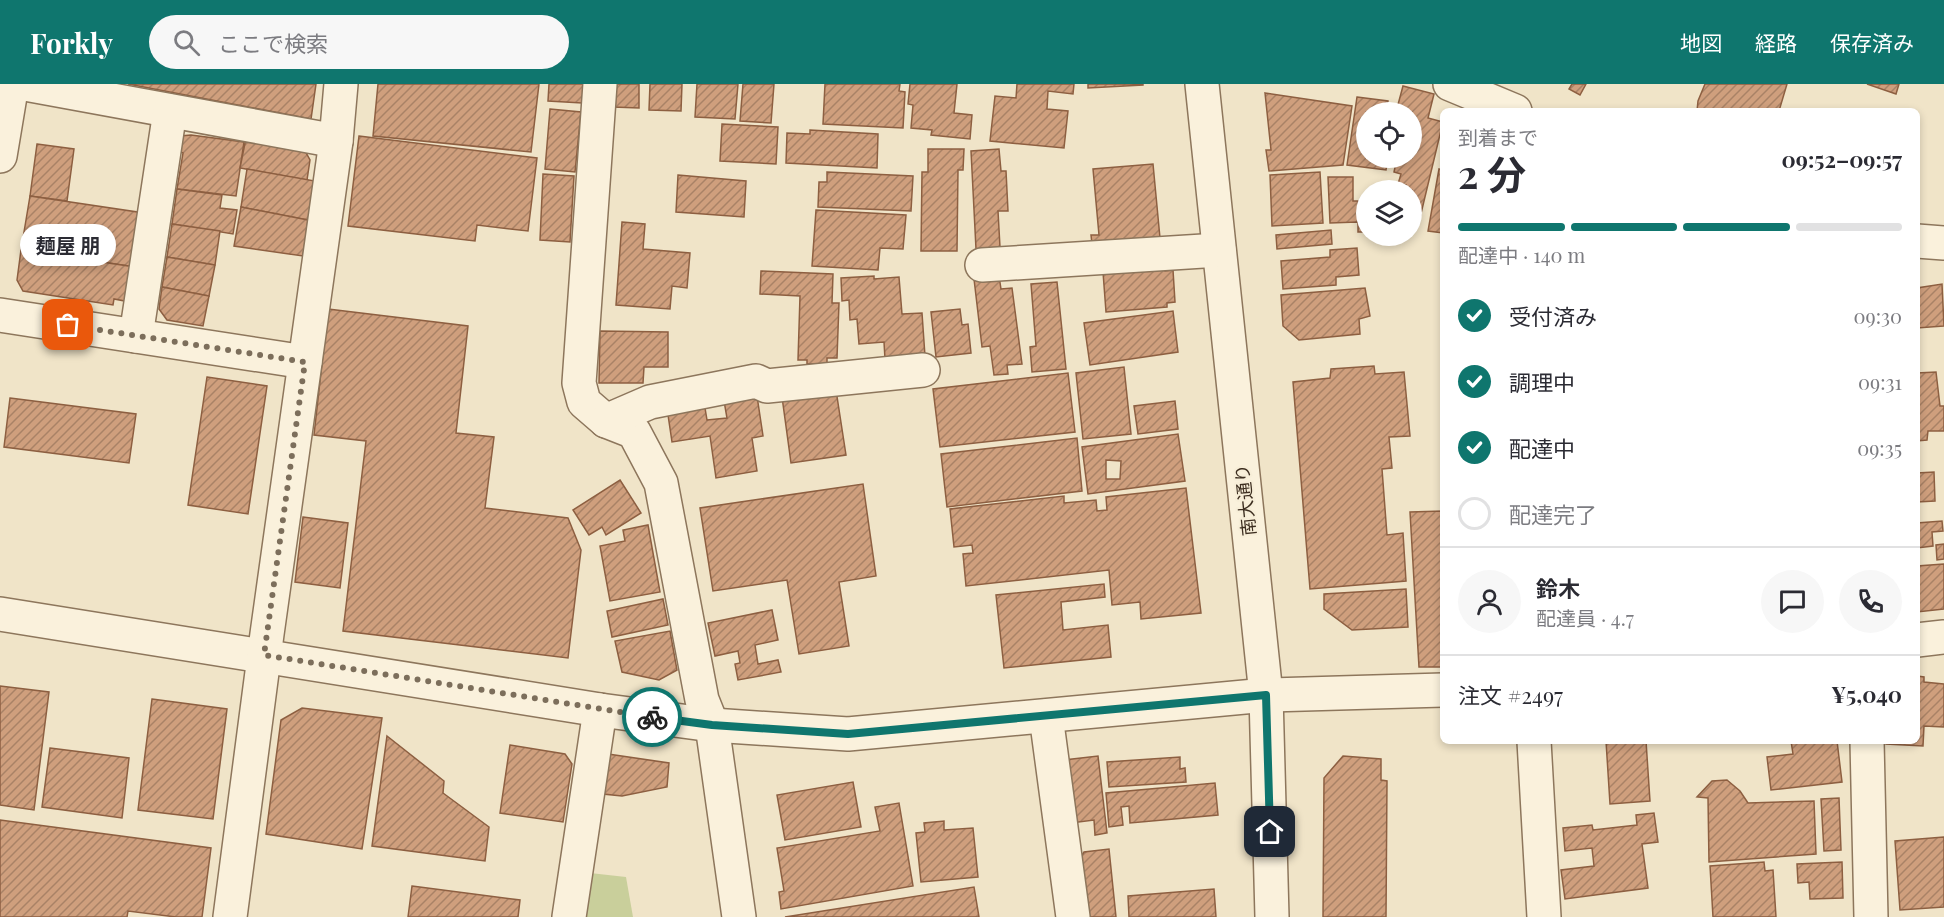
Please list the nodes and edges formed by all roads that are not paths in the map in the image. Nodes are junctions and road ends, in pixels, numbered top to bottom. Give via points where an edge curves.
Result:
1 (12, 84) edge
2 (25, 84) edge
3 (341, 84) edge
4 (600, 84) edge
5 (1202, 84) edge
6 (1450, 84) edge
7 (1484, 90) edge
8 (1511, 108) edge
9 (170, 111) junction
10 (336, 141) junction
11 (0, 156) edge
12 (1920, 241) edge
13 (1944, 243) edge
14 (1219, 250) junction
15 (982, 265) dead end
16 (0, 315) edge
17 (136, 336) junction
18 (305, 362) junction
19 (923, 370) dead end
20 (606, 421) junction
21 (0, 614) edge
22 (1944, 637) edge
23 (1920, 640) edge
24 (264, 655) junction
25 (1440, 690) edge
26 (1266, 695) junction
27 (600, 710) junction
28 (1046, 716) junction
29 (712, 725) junction
30 (1534, 744) edge
31 (1867, 744) edge
32 (230, 917) edge
33 (569, 917) edge
34 (739, 917) edge
35 (1073, 917) edge
36 (1272, 917) edge
37 (1544, 917) edge
38 (1870, 917) edge

1 - 11 street
2 - 9 street
3 - 10 street
4 - 20 street via 579,382 584,402
5 - 14 street, 南大通り
6 - 7 street
7 - 8 street
9 - 10 street
9 - 17 street
10 - 18 street
12 - 13 street
14 - 15 street
14 - 26 street, 南大通り
16 - 17 street
17 - 18 street
18 - 24 street
19 - 20 street via 767,386 756,381 650,402
20 - 29 street via 634,432 661,483 702,700
21 - 24 street
22 - 23 street
24 - 27 street
24 - 32 street
25 - 26 street
26 - 28 street
26 - 36 street, 南大通り
27 - 29 street
27 - 33 street
28 - 29 street via 848,734
28 - 35 street
29 - 34 street
30 - 37 street
31 - 38 street

